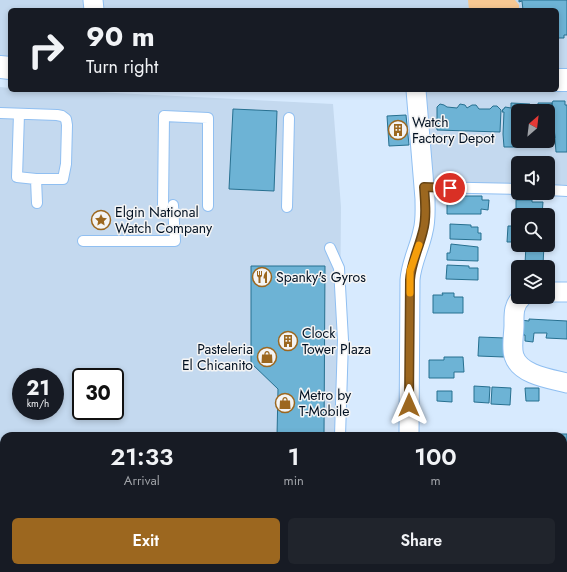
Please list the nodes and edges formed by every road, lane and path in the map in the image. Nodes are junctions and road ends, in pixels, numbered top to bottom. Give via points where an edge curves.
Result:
1 (416, 92) edge
2 (0, 113) edge
3 (19, 114) junction
4 (289, 118) dead end
5 (36, 179) junction
6 (424, 187) junction
7 (511, 189) edge
8 (555, 190) edge
9 (567, 191) edge
10 (37, 204) dead end
11 (208, 206) dead end
12 (287, 207) dead end
13 (83, 241) dead end
14 (330, 248) dead end
15 (555, 292) edge
16 (567, 292) edge
17 (517, 304) edge
18 (567, 383) edge
19 (340, 432) edge
20 (409, 432) edge

1 - 6 street
2 - 3 lane
3 - 5 lane via 17,177
3 - 5 lane via 57,115 66,119 66,164 63,179
4 - 12 lane
5 - 10 lane
6 - 7 lane
6 - 20 street via 424,230 410,271
8 - 9 lane
11 - 13 lane via 208,118 164,116 168,205 175,241
14 - 19 lane via 339,268 343,340
15 - 16 street
17 - 18 street via 514,309 514,356 531,373

